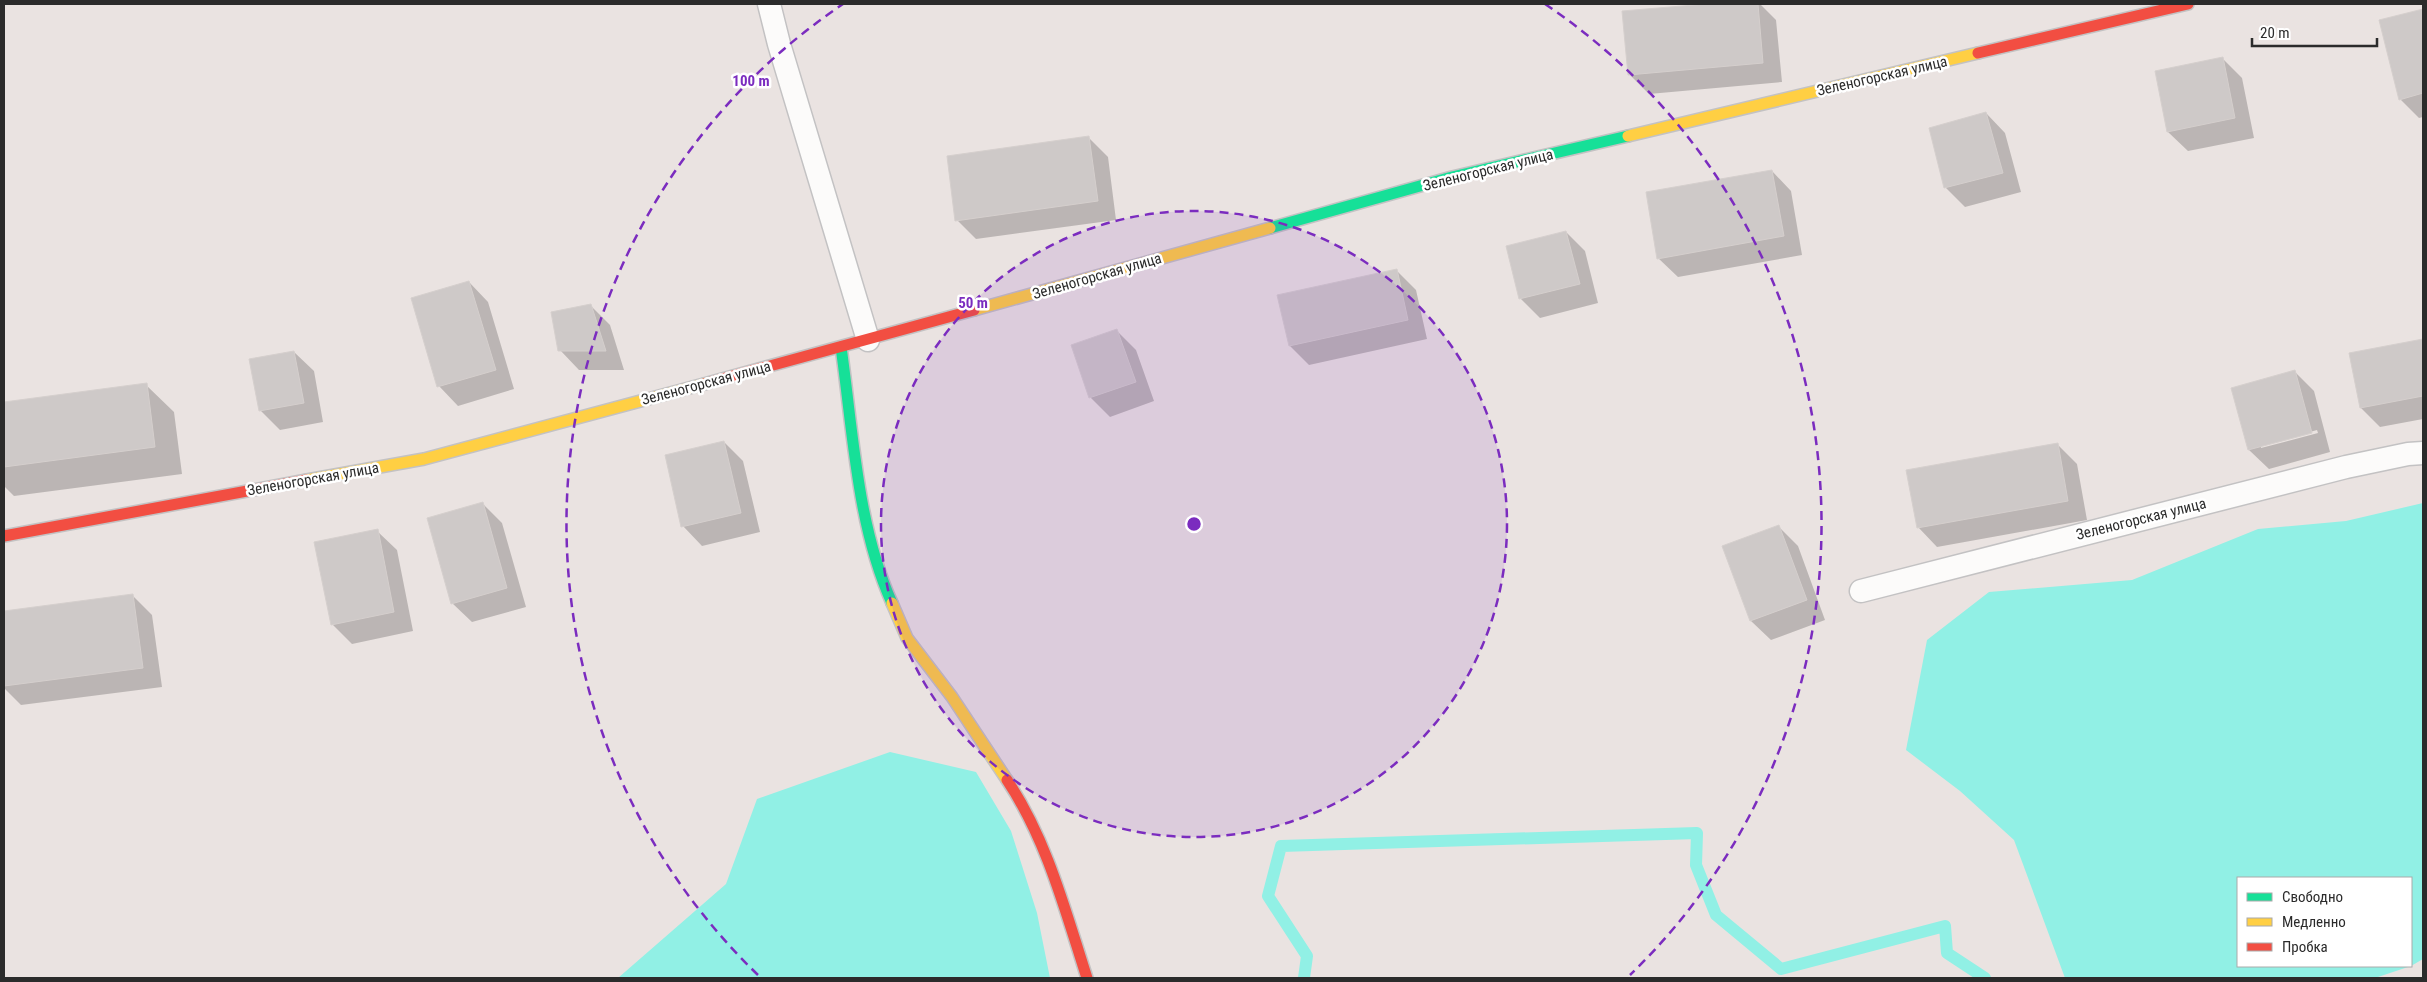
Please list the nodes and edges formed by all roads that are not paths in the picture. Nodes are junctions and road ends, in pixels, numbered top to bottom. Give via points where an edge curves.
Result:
1 (769, 4) edge
2 (2188, 4) edge
3 (868, 340) junction
4 (841, 346) junction
5 (2423, 453) edge
6 (4, 536) edge
7 (1861, 591) dead end
8 (1087, 978) edge

1 - 3 lane
2 - 3 street, Зеленогорская улица via 1452,177
3 - 4 street, Зеленогорская улица
4 - 6 street, Зеленогорская улица via 424,459
4 - 8 street via 864,513 881,580 907,638 952,697 1020,798 1047,856
5 - 7 lane, Зеленогорская улица via 2346,467

